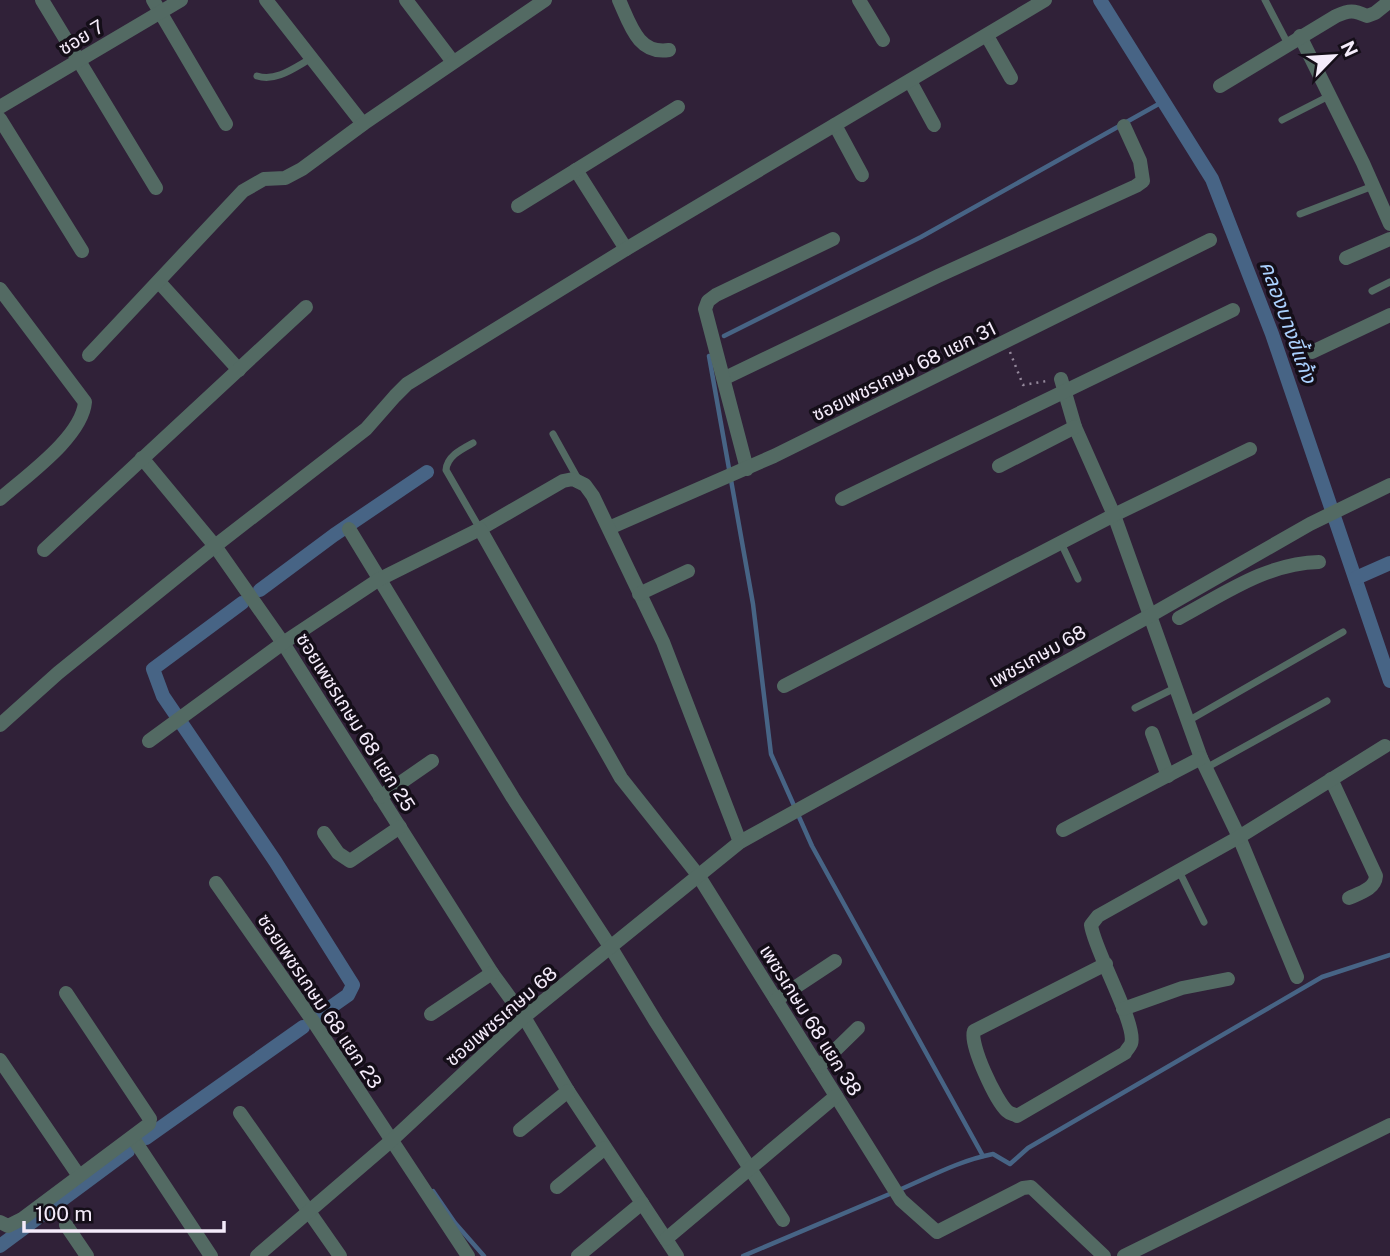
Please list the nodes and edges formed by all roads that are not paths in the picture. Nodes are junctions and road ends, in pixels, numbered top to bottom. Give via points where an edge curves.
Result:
1 (42, 0) edge
2 (181, 0) edge
3 (266, 0) edge
4 (405, 0) edge
5 (545, 0) edge
6 (619, 0) edge
7 (859, 0) edge
8 (1045, 0) edge
9 (1265, 0) edge
10 (1390, 1) edge
11 (157, 6) edge
12 (987, 36) junction
13 (883, 40) dead end
14 (1294, 40) junction
15 (670, 50) dead end
16 (310, 58) junction
17 (79, 61) junction
18 (453, 62) junction
19 (257, 76) dead end
20 (1011, 78) dead end
21 (910, 81) junction
22 (1220, 86) dead end
23 (1329, 96) junction
24 (0, 107) edge
25 (678, 107) dead end
26 (0, 119) edge
27 (1282, 120) dead end
28 (226, 124) dead end
29 (363, 124) junction
30 (934, 124) dead end
31 (835, 125) junction
32 (1124, 126) dead end
33 (576, 170) junction
34 (862, 175) dead end
35 (1373, 186) junction
36 (156, 188) dead end
37 (518, 206) dead end
38 (1300, 214) dead end
39 (1390, 223) edge
40 (832, 239) dead end
41 (1390, 239) edge
42 (1210, 240) dead end
43 (626, 248) junction
44 (82, 251) dead end
45 (1346, 258) dead end
46 (159, 282) junction
47 (1390, 282) edge
48 (0, 289) edge
49 (1372, 290) dead end
50 (306, 307) dead end
51 (1233, 310) dead end
52 (1390, 315) edge
53 (1312, 352) dead end
54 (89, 355) dead end
55 (239, 370) junction
56 (725, 378) junction
57 (1063, 385) junction
58 (1075, 427) junction
59 (553, 434) dead end
60 (473, 443) dead end
61 (1250, 449) dead end
62 (142, 458) junction
63 (999, 466) dead end
64 (747, 469) junction
65 (579, 481) junction
66 (1390, 485) edge
67 (0, 499) edge
68 (842, 499) dead end
69 (1114, 515) junction
70 (480, 528) junction
71 (610, 528) junction
72 (349, 529) dead end
73 (1060, 543) junction
74 (215, 546) junction
75 (44, 550) dead end
76 (1247, 560) junction
77 (1319, 562) dead end
78 (688, 571) dead end
79 (1254, 577) junction
80 (1077, 579) dead end
81 (378, 580) junction
82 (639, 594) junction
83 (1151, 615) junction
84 (1179, 618) dead end
85 (1343, 632) dead end
86 (283, 643) junction
87 (784, 686) dead end
88 (1176, 688) junction
89 (1327, 701) dead end
90 (1135, 708) dead end
91 (1188, 721) junction
92 (0, 725) edge
93 (1152, 733) dead end
94 (149, 741) dead end
95 (1385, 746) dead end
96 (432, 761) dead end
97 (1203, 763) junction
98 (1168, 776) junction
99 (1331, 779) junction
100 (380, 797) junction
101 (781, 820) joint
102 (400, 827) junction
103 (1063, 830) dead end
104 (324, 833) dead end
105 (1240, 837) junction
106 (740, 842) junction
107 (1179, 871) junction
108 (698, 875) junction
109 (216, 884) dead end
110 (1349, 898) dead end
111 (1204, 922) dead end
112 (611, 947) junction
113 (835, 961) dead end
114 (1106, 964) junction
115 (492, 973) junction
116 (1297, 977) dead end
117 (1228, 979) dead end
118 (66, 993) dead end
119 (776, 1000) junction
120 (1123, 1009) junction
121 (432, 1014) dead end
122 (524, 1017) junction
123 (858, 1028) dead end
124 (0, 1060) edge
125 (818, 1067) junction
126 (568, 1091) junction
127 (836, 1096) junction
128 (240, 1113) dead end
129 (1390, 1125) edge
130 (520, 1130) dead end
131 (133, 1138) junction
132 (392, 1140) junction
133 (605, 1148) junction
134 (751, 1170) junction
135 (79, 1175) junction
136 (558, 1186) dead end
137 (642, 1203) junction
138 (310, 1212) junction
139 (783, 1220) dead end
140 (0, 1222) edge
141 (66, 1225) dead end
142 (666, 1239) junction
143 (1133, 1254) edge
144 (88, 1256) edge
145 (211, 1256) edge
146 (257, 1256) edge
147 (341, 1256) edge
148 (468, 1256) edge
149 (578, 1256) edge
150 (677, 1256) edge
151 (1104, 1256) edge

1 - 17 street
2 - 11 street, ซอย 7
3 - 16 street
4 - 18 street
5 - 18 street
6 - 15 street via 648,48
7 - 13 street
8 - 12 street
9 - 14 lane
10 - 14 street via 1367,16 1348,10
11 - 17 street, ซอย 7
11 - 28 street
12 - 20 street
12 - 21 street
14 - 22 street
14 - 23 street
16 - 19 lane via 274,77
16 - 29 street
17 - 24 street, ซอย 7
17 - 36 street
18 - 29 street
21 - 30 street
21 - 31 street
23 - 27 lane
23 - 35 street
25 - 33 street
26 - 44 street
29 - 46 street via 293,175 264,179 243,191
31 - 34 street
31 - 43 street
32 - 56 street via 1144,171 1143,181 1136,186
33 - 37 street
33 - 43 street
35 - 38 lane
35 - 39 street
40 - 56 street via 708,301 705,309
41 - 45 street
42 - 64 street, ซอยเพชรเกษม 68 แยก 31
43 - 74 street via 407,384 366,429
46 - 54 street
46 - 55 street
47 - 49 lane
48 - 67 street via 85,402 70,437
50 - 55 street
51 - 57 street
52 - 53 street
55 - 62 street
56 - 64 street
57 - 58 street
57 - 68 street
58 - 63 street
58 - 69 street
59 - 65 lane
60 - 70 lane via 453,456 446,470
61 - 69 street
62 - 74 street, ซอยเพชรเกษม 68 แยก 25
62 - 75 street
64 - 71 street, ซอยเพชรเกษม 68 แยก 31
65 - 70 street via 563,481
65 - 71 street
66 - 76 street, เพชรเกษม 68
69 - 73 street
69 - 83 street
70 - 81 street
70 - 108 street, เพชรเกษม 68 แยก 38 via 621,778
71 - 82 street
72 - 81 street
73 - 80 lane
73 - 87 street
74 - 86 street, ซอยเพชรเกษม 68 แยก 25
74 - 92 street
76 - 79 street
76 - 83 street, เพชรเกษม 68
77 - 79 street via 1296,563
78 - 82 street
79 - 84 street
81 - 86 street
81 - 112 street
82 - 106 street via 663,642
83 - 88 street
83 - 101 street, เพชรเกษม 68
85 - 91 lane
86 - 94 street
86 - 100 street, ซอยเพชรเกษม 68 แยก 25
88 - 90 lane
88 - 91 street
89 - 97 lane
91 - 97 street
93 - 98 street
95 - 99 street
96 - 100 street
97 - 98 street
97 - 105 street
98 - 103 street
99 - 105 street
99 - 110 street via 1376,876 1370,887
100 - 102 street, ซอยเพชรเกษม 68 แยก 25
101 - 106 street, ซอยเพชรเกษม 68
102 - 104 street via 350,861
102 - 115 street, ซอยเพชรเกษม 68 แยก 25
105 - 107 street
105 - 116 street
106 - 108 street, ซอยเพชรเกษม 68
107 - 111 lane
107 - 114 street via 1094,920 1092,933
108 - 112 street, ซอยเพชรเกษม 68
108 - 119 street, เพชรเกษม 68 แยก 38
109 - 132 street, ซอยเพชรเกษม 68 แยก 23
112 - 122 street, ซอยเพชรเกษม 68
112 - 134 street
113 - 119 street
114 - 120 street
114 - 120 street via 974,1031 974,1046 1007,1111 1017,1116 1125,1053 1132,1034
115 - 121 street
115 - 122 street, ซอยเพชรเกษม 68 แยก 25
117 - 120 street via 1182,988
118 - 131 street via 150,1119 148,1127
119 - 125 street, เพชรเกษม 68 แยก 38
122 - 126 street, ซอยเพชรเกษม 68 แยก 25
122 - 132 street, ซอยเพชรเกษม 68
123 - 125 street
124 - 135 street
125 - 127 street, เพชรเกษม 68 แยก 38
126 - 130 street
126 - 133 street, ซอยเพชรเกษม 68 แยก 25
127 - 134 street
127 - 151 street, เพชรเกษม 68 แยก 38 via 901,1200 937,1232 1031,1187
128 - 138 street
129 - 143 street
131 - 135 street
131 - 145 street
132 - 138 street, ซอยเพชรเกษม 68
132 - 148 street, ซอยเพชรเกษม 68 แยก 23
133 - 136 street
133 - 137 street, ซอยเพชรเกษม 68 แยก 25
134 - 139 street
134 - 142 street
135 - 140 street via 22,1219 8,1226
137 - 142 street, ซอยเพชรเกษม 68 แยก 25
137 - 149 street
138 - 146 street, ซอยเพชรเกษม 68
138 - 147 street
141 - 144 street
142 - 150 street, ซอยเพชรเกษม 68 แยก 25

